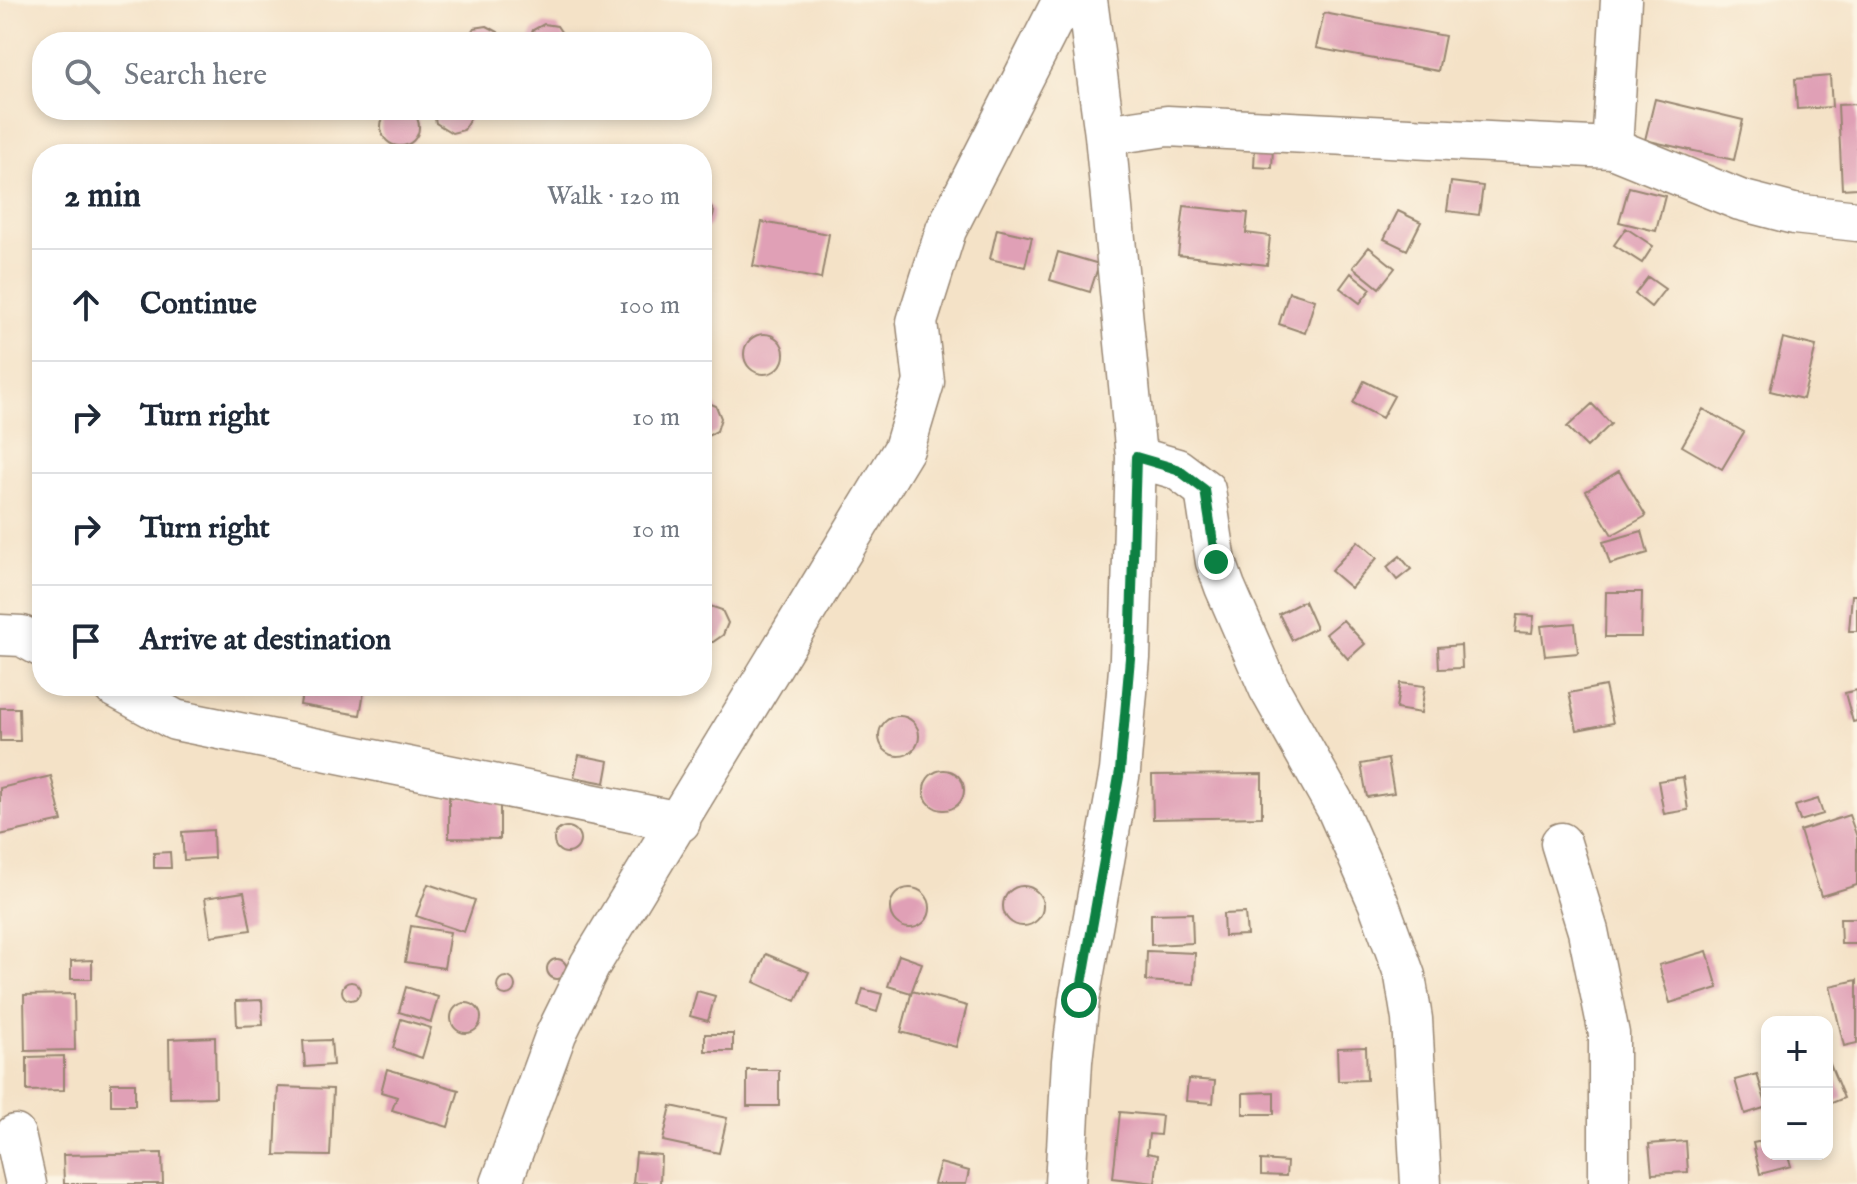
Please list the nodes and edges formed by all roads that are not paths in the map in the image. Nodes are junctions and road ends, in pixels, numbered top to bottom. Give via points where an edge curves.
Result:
1 (1063, 0) edge
2 (1087, 0) edge
3 (1621, 0) edge
4 (1105, 135) junction
5 (1612, 148) junction
6 (1857, 221) edge
7 (1136, 457) junction
8 (0, 635) edge
9 (32, 642) edge
10 (131, 696) edge
11 (680, 822) junction
12 (1561, 843) dead end
13 (15, 1135) dead end
14 (26, 1184) edge
15 (501, 1184) edge
16 (1065, 1184) edge
17 (1421, 1184) edge
18 (1609, 1184) edge

1 - 11 street via 938,252 917,322 924,382 904,449
2 - 4 street
3 - 5 street
4 - 5 street via 1167,126
4 - 7 street
5 - 6 street via 1740,200 1794,214
7 - 16 street via 1130,658 1120,771 1079,1000
7 - 17 street via 1177,469 1205,490 1225,587 1269,688 1337,809 1378,902 1405,976 1412,1019
8 - 9 street
10 - 11 street via 175,720
11 - 15 street via 590,965 556,1034
12 - 18 street via 1588,931 1609,1034
13 - 14 street

